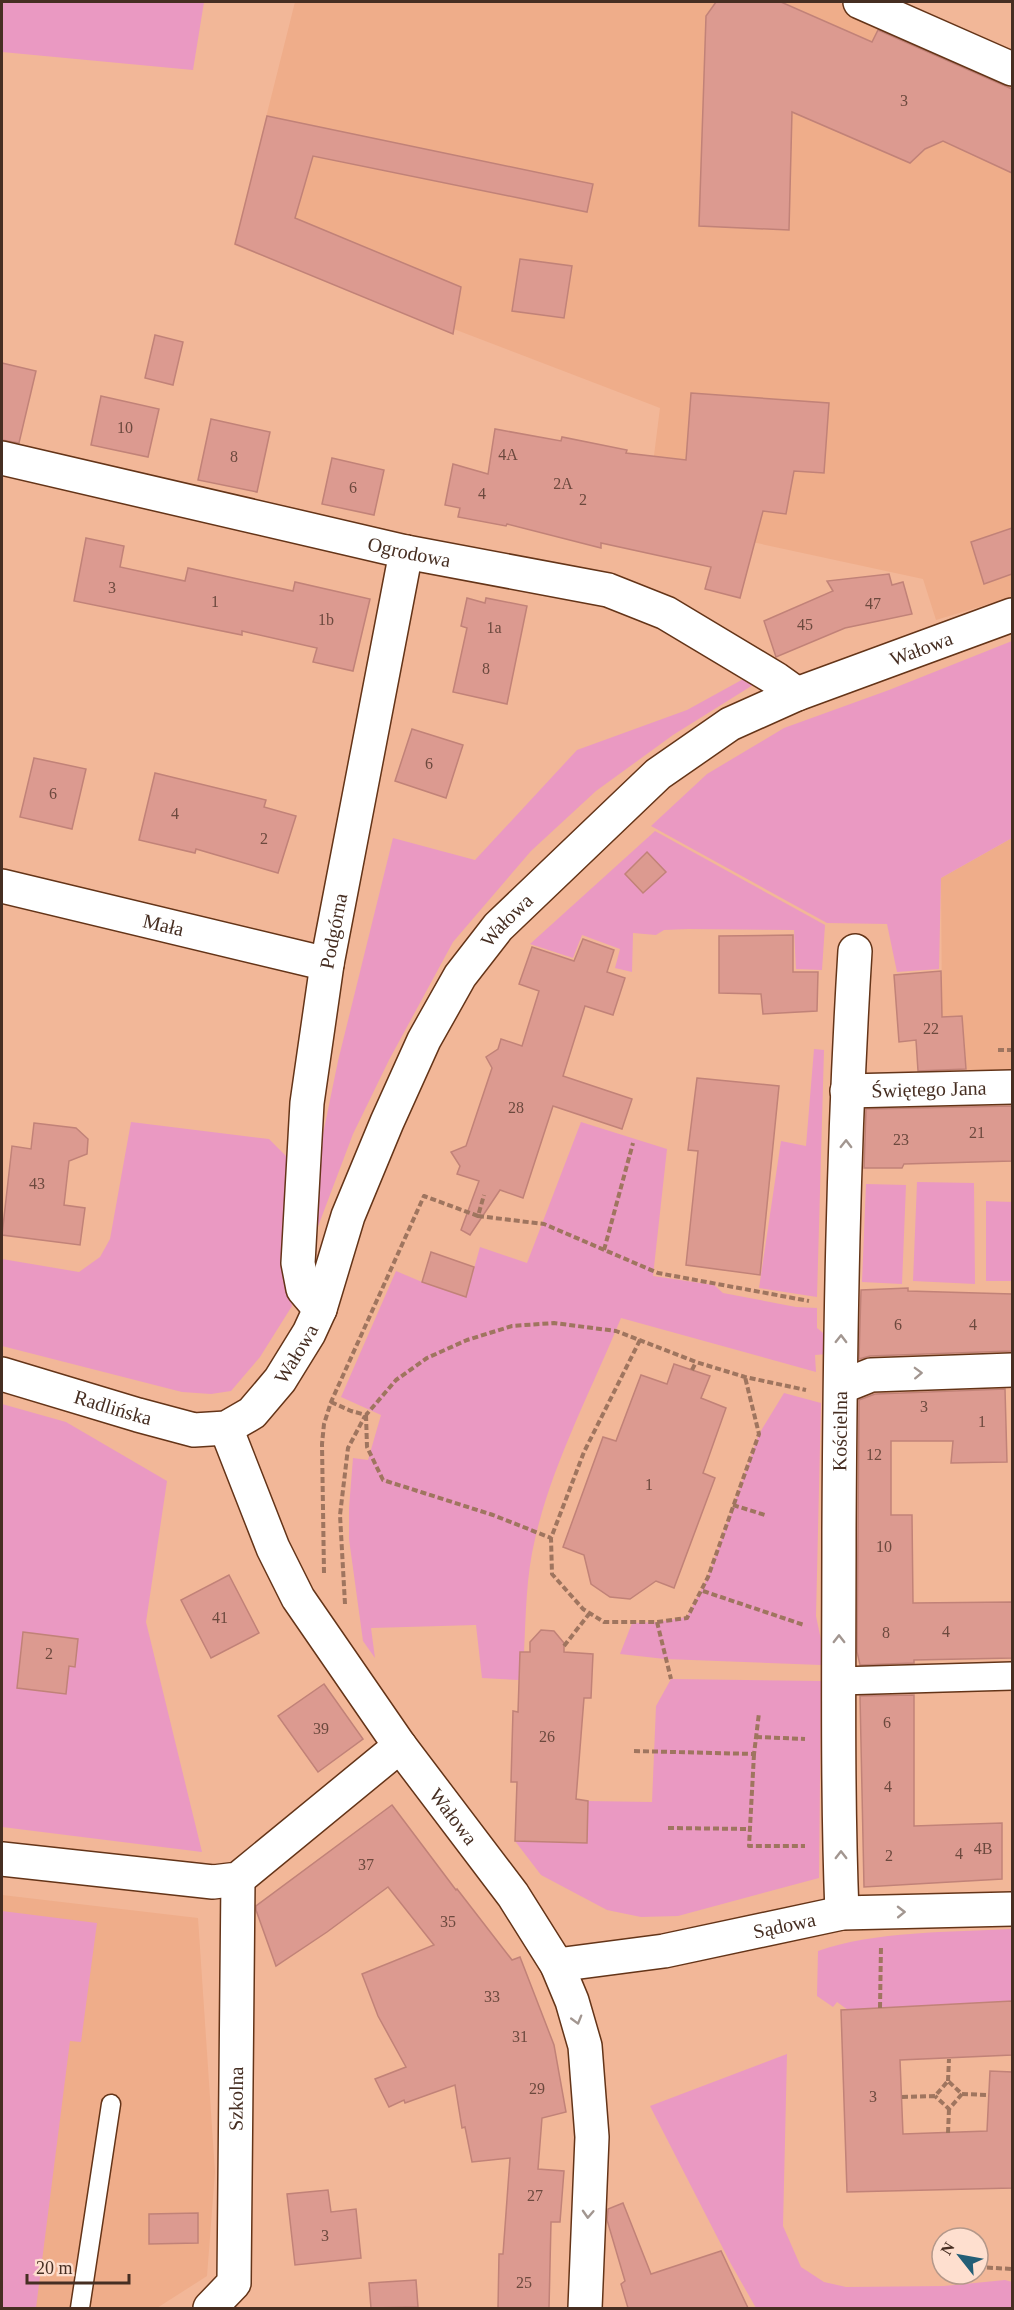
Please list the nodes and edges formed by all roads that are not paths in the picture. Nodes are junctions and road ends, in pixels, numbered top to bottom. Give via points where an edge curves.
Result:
1 (860, 2) edge
2 (1012, 69) edge
3 (2, 458) edge
4 (406, 552) junction
5 (1012, 615) edge
6 (797, 694) junction
7 (2, 886) edge
8 (855, 951) dead end
9 (327, 964) junction
10 (1012, 1087) edge
11 (847, 1091) junction
12 (320, 1309) junction
13 (1012, 1370) edge
14 (2, 1374) edge
15 (828, 1389) junction
16 (226, 1428) junction
17 (1012, 1676) edge
18 (839, 1681) junction
19 (400, 1746) junction
20 (2, 1859) edge
21 (238, 1879) junction
22 (1012, 1909) edge
23 (842, 1913) junction
24 (557, 1965) junction
25 (111, 2104) dead end
26 (80, 2308) edge
27 (210, 2308) edge
28 (585, 2308) edge

1 - 2 street
3 - 4 street, Ogrodowa
4 - 6 street, Ogrodowa via 608,590 666,613
4 - 9 street, Podgórna
5 - 6 street, Wałowa
6 - 12 street, Wałowa via 730,724 658,774 498,927 460,976 424,1040 348,1216
7 - 9 street, Mała
8 - 11 street, Kościelna
9 - 12 street, Podgórna via 307,1103 298,1263 303,1289
10 - 11 street, Świętego Jana
15 -> 11 street, Kościelna
12 - 16 street, Wałowa via 309,1334 266,1398 252,1413
15 -> 13 street via 871,1375
14 - 16 street, Radlińska via 177,1426 194,1430
18 -> 15 street, Kościelna
16 - 19 street, Wałowa via 273,1548 298,1598
17 - 18 street
23 -> 18 street, Kościelna
19 - 21 street
19 - 24 street, Wałowa via 513,1895
20 - 21 street via 213,1882
21 - 27 street, Szkolna via 234,2283
23 -> 22 street, Sądowa
23 - 24 street, Sądowa via 664,1951
24 -> 28 street, Wałowa via 585,2046 592,2137
25 - 26 lane

